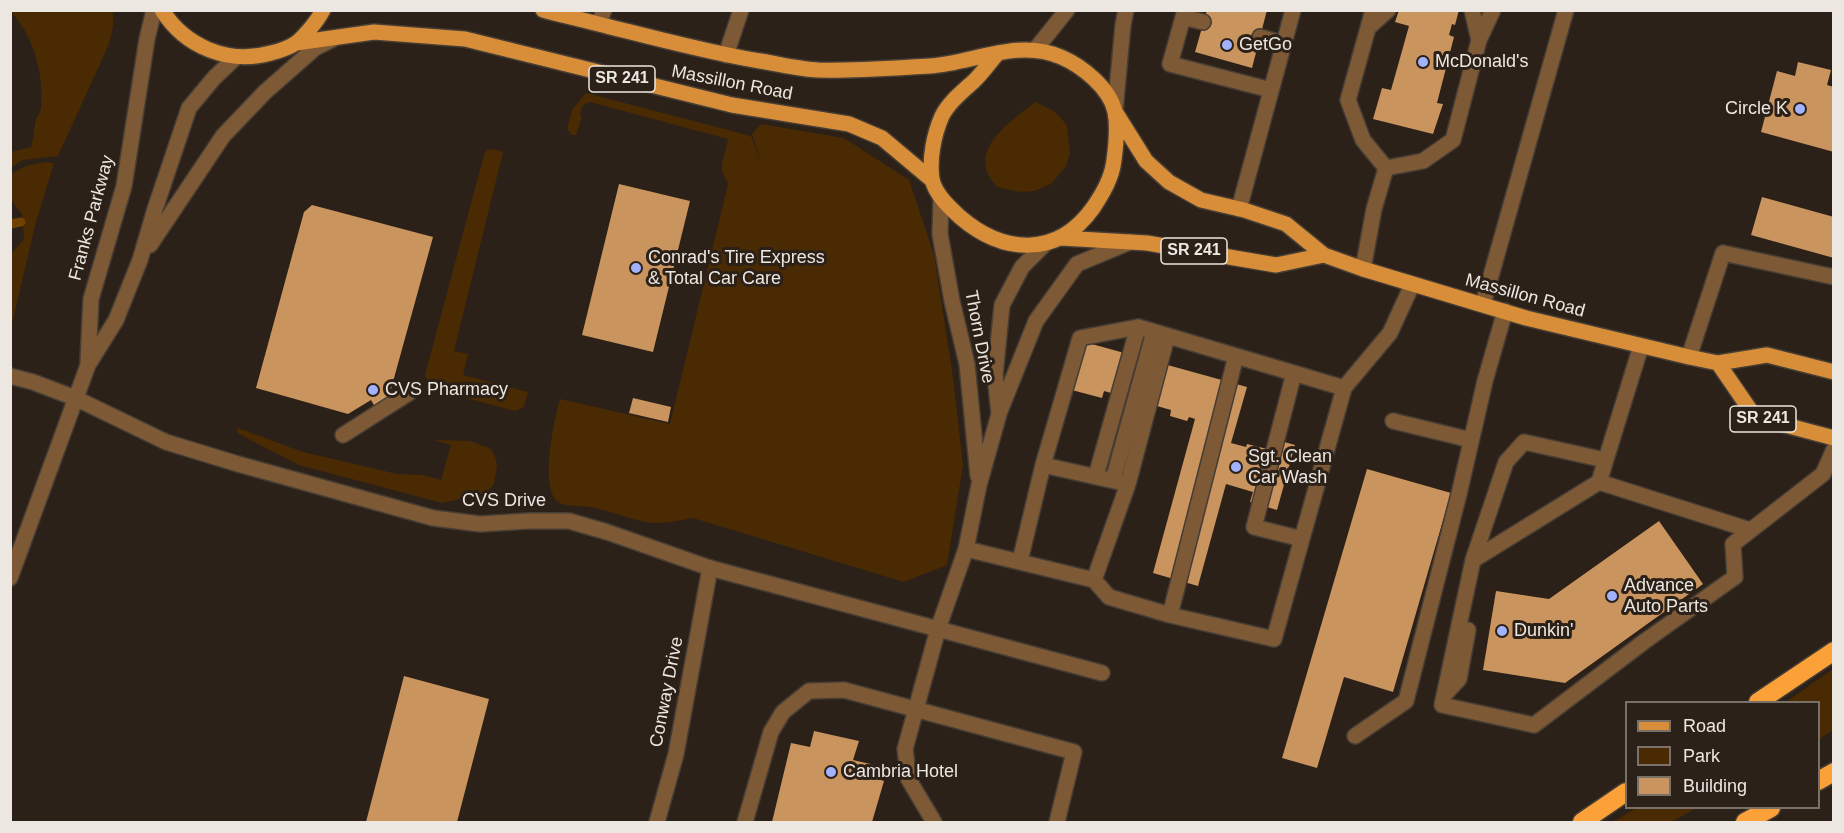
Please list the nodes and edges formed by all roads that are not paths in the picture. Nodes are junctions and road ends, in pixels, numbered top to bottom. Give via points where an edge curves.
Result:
1 (154, 10) edge
2 (162, 10) edge
3 (323, 10) edge
4 (543, 10) edge
5 (741, 10) edge
6 (1066, 10) edge
7 (1126, 10) edge
8 (1293, 10) edge
9 (1373, 10) edge
10 (1388, 10) edge
11 (1472, 10) edge
12 (1493, 10) edge
13 (1566, 10) edge
14 (1184, 14) edge
15 (601, 17) edge
16 (1203, 22) dead end
17 (1368, 28) junction
18 (338, 36) junction
19 (1260, 37) dead end
20 (1479, 40) junction
21 (296, 43) junction
22 (1284, 44) junction
23 (1035, 50) junction
24 (998, 53) junction
25 (726, 55) junction
26 (236, 57) junction
27 (1271, 90) junction
28 (1115, 111) junction
29 (1386, 168) junction
30 (932, 180) junction
31 (941, 198) junction
32 (1239, 209) junction
33 (1061, 238) junction
34 (1130, 242) junction
35 (1045, 244) junction
36 (1324, 255) junction
37 (140, 260) junction
38 (1363, 269) junction
39 (1833, 277) edge
40 (1412, 285) junction
41 (1483, 304) junction
42 (1505, 311) junction
43 (1138, 327) junction
44 (1161, 334) junction
45 (1641, 346) junction
46 (1236, 356) junction
47 (1689, 357) junction
48 (1718, 363) junction
49 (88, 365) junction
50 (1833, 372) edge
51 (1294, 373) junction
52 (10, 376) edge
53 (1344, 388) junction
54 (409, 393) dead end
55 (75, 398) junction
56 (999, 414) junction
57 (1393, 421) dead end
58 (343, 435) dead end
59 (1833, 438) edge
60 (1471, 440) junction
61 (1833, 449) edge
62 (1605, 460) junction
63 (1043, 465) junction
64 (1096, 476) junction
65 (1120, 482) junction
66 (1599, 482) junction
67 (979, 485) junction
68 (1750, 530) junction
69 (1302, 539) junction
70 (966, 549) junction
71 (1020, 561) junction
72 (1472, 567) junction
73 (710, 568) junction
74 (10, 578) edge
75 (1094, 580) junction
76 (1170, 615) junction
77 (938, 629) junction
78 (1833, 651) edge
79 (1102, 673) dead end
80 (1759, 701) edge
81 (915, 710) junction
82 (1355, 736) dead end
83 (1833, 772) edge
84 (1820, 780) edge
85 (1625, 793) edge
86 (1768, 809) edge
87 (657, 822) edge
88 (745, 822) edge
89 (934, 822) edge
90 (1057, 822) edge
91 (1582, 822) edge
92 (1745, 822) edge

1 - 49 street, Franks Parkway via 124,186 91,299
2 - 26 main road, Massillon Road via 187,38 210,51
3 - 21 main road
4 - 15 main road, Massillon Road
5 - 25 street
6 - 23 street
7 - 28 street
8 - 22 street
9 - 17 street
10 - 17 street
11 - 20 street
12 - 20 street
13 - 41 street
14 - 16 street
14 - 27 street via 1170,64
15 - 25 main road, Massillon Road
17 - 29 street via 1348,100 1363,140
18 - 21 main road, Massillon Road / SR 241
18 - 30 main road, Massillon Road / SR 241 via 374,32 465,39 732,105 849,124 882,138
18 - 37 street via 315,48 223,136
19 - 22 street
20 - 29 street via 1453,140 1423,161
21 - 26 main road, Massillon Road via 259,57
22 - 27 street
23 - 24 main road
23 - 28 main road via 1059,56 1080,68 1106,93
24 - 25 main road, Massillon Road via 934,66 816,70
24 - 30 main road, SR 241 via 943,114 932,155
26 - 37 street, Franks Parkway via 189,108
27 - 32 street
28 - 32 main road, Massillon Road via 1146,160 1169,182 1202,200
28 - 33 main road, SR 241 via 1114,161 1109,180 1089,213
29 - 38 street
30 - 31 main road, SR 241
31 - 35 main road, SR 241 via 983,235 1023,246
31 - 67 street, Thorn Drive via 940,234 967,364
32 - 36 main road, Massillon Road via 1286,224
33 - 34 main road, SR 241
33 - 35 main road, SR 241
34 - 36 main road, SR 241 via 1276,265
34 - 56 street, Thorn Drive via 1077,264 1036,321
35 - 56 street, Thorn Drive via 1022,267 1002,305 995,375
36 - 38 main road, Massillon Road
37 - 49 street, Franks Parkway via 116,320
38 - 40 main road, Massillon Road
39 - 47 street via 1723,254
40 - 41 main road, Massillon Road
40 - 53 street via 1390,333
41 - 42 main road, Massillon Road
42 - 45 main road, Massillon Road
42 - 60 street
43 - 44 street
43 - 63 street via 1080,338
43 - 64 street
44 - 46 street
44 - 65 street
45 - 47 main road, Massillon Road
45 - 62 street
46 - 51 street
46 - 76 street
47 - 48 main road, Massillon Road
48 - 50 main road, Massillon Road via 1767,355
48 - 59 main road, SR 241 via 1755,417
49 - 55 street, Franks Parkway
51 - 53 street
51 - 69 street via 1254,526
52 - 55 street, CVS Drive
53 - 69 street
54 - 58 street
55 - 73 street, CVS Drive via 166,442 433,518 480,524 569,521
55 - 74 street, Franks Parkway
56 - 67 street, Thorn Drive
57 - 60 street
60 - 82 street via 1406,701
61 - 68 street via 1823,474
62 - 66 street
62 - 72 street via 1524,442 1506,462
63 - 64 street
63 - 71 street
64 - 65 street
65 - 75 street
66 - 68 street
66 - 72 street
67 - 70 street, Thorn Drive
68 - 72 street via 1733,544 1735,577 1534,725 1442,705
69 - 76 street via 1274,639
70 - 71 street
70 - 77 street, Thorn Drive
71 - 75 street
73 - 77 street, CVS Drive
73 - 87 street, Conway Drive via 676,754
75 - 76 street via 1109,597
77 - 79 street, CVS Drive
77 - 81 street, Thorn Drive
78 - 80 highway
81 - 88 street via 844,690 809,691 783,712 771,732
81 - 89 street, Thorn Drive via 904,749 909,780
81 - 90 street via 1074,752
83 - 84 highway
85 - 91 highway
86 - 92 highway

